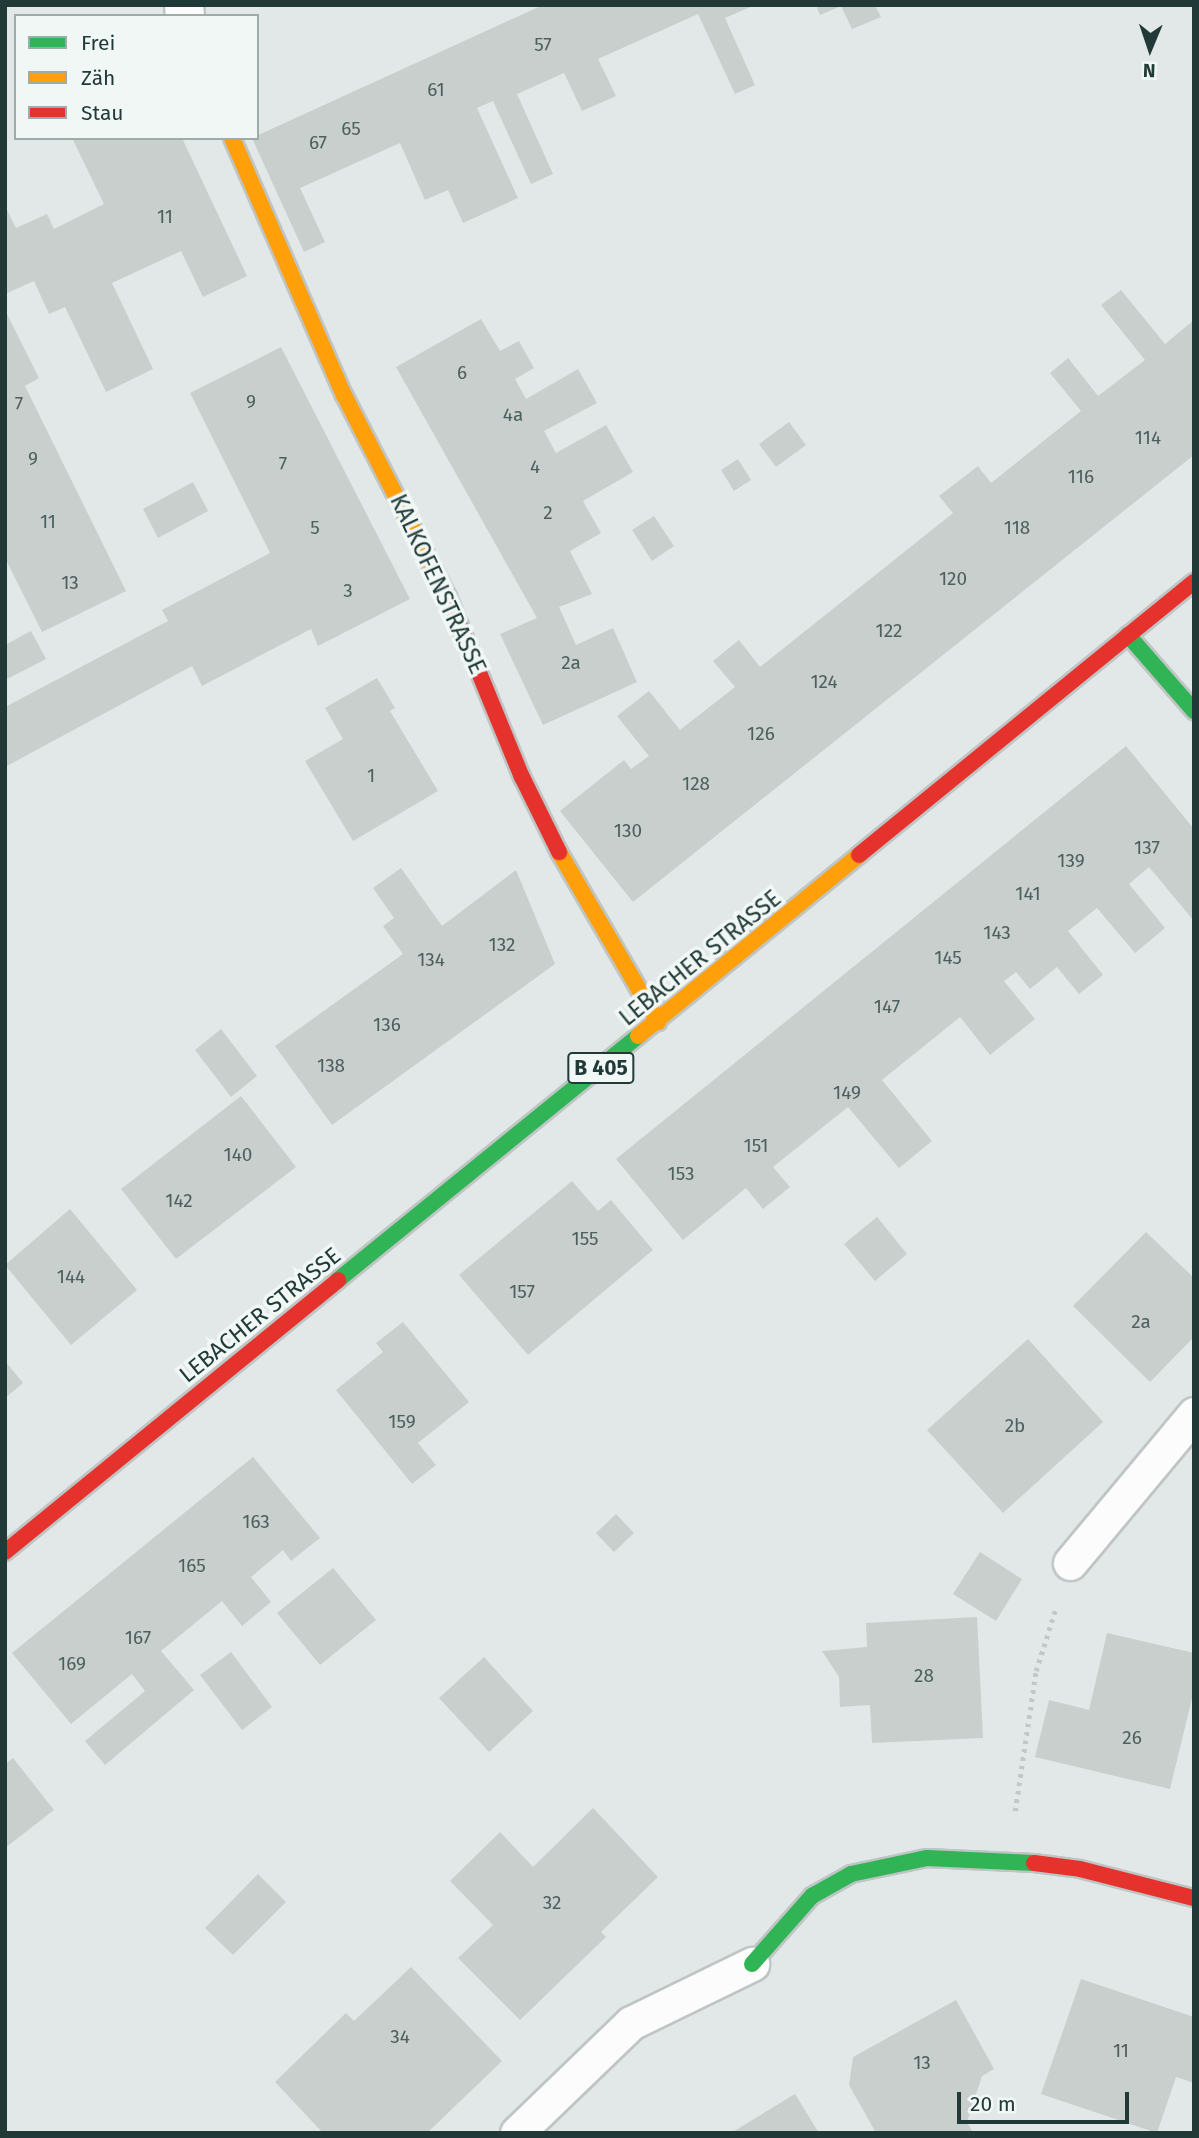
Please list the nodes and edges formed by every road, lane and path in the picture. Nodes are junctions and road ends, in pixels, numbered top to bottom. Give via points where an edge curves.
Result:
1 (233, 140) edge
2 (1194, 582) edge
3 (1128, 635) junction
4 (1194, 711) edge
5 (658, 1021) junction
6 (1194, 1414) edge
7 (5, 1552) edge
8 (1070, 1563) joint
9 (1012, 1860) junction
10 (1194, 1898) edge
11 (752, 1964) joint
12 (517, 2133) edge

1 - 5 street, KALKOFENSTRASSE via 344,395 456,610 522,777 575,884
2 - 3 street, LEBACHER STRASSE / B 405
3 - 4 street
3 - 5 street, LEBACHER STRASSE / B 405
5 - 7 street, LEBACHER STRASSE / B 405
6 - 8 lane
8 - 9 path via 1036,1671
9 - 10 street via 1080,1870
9 - 11 street via 927,1858 851,1874 812,1896
11 - 12 lane via 631,2023

